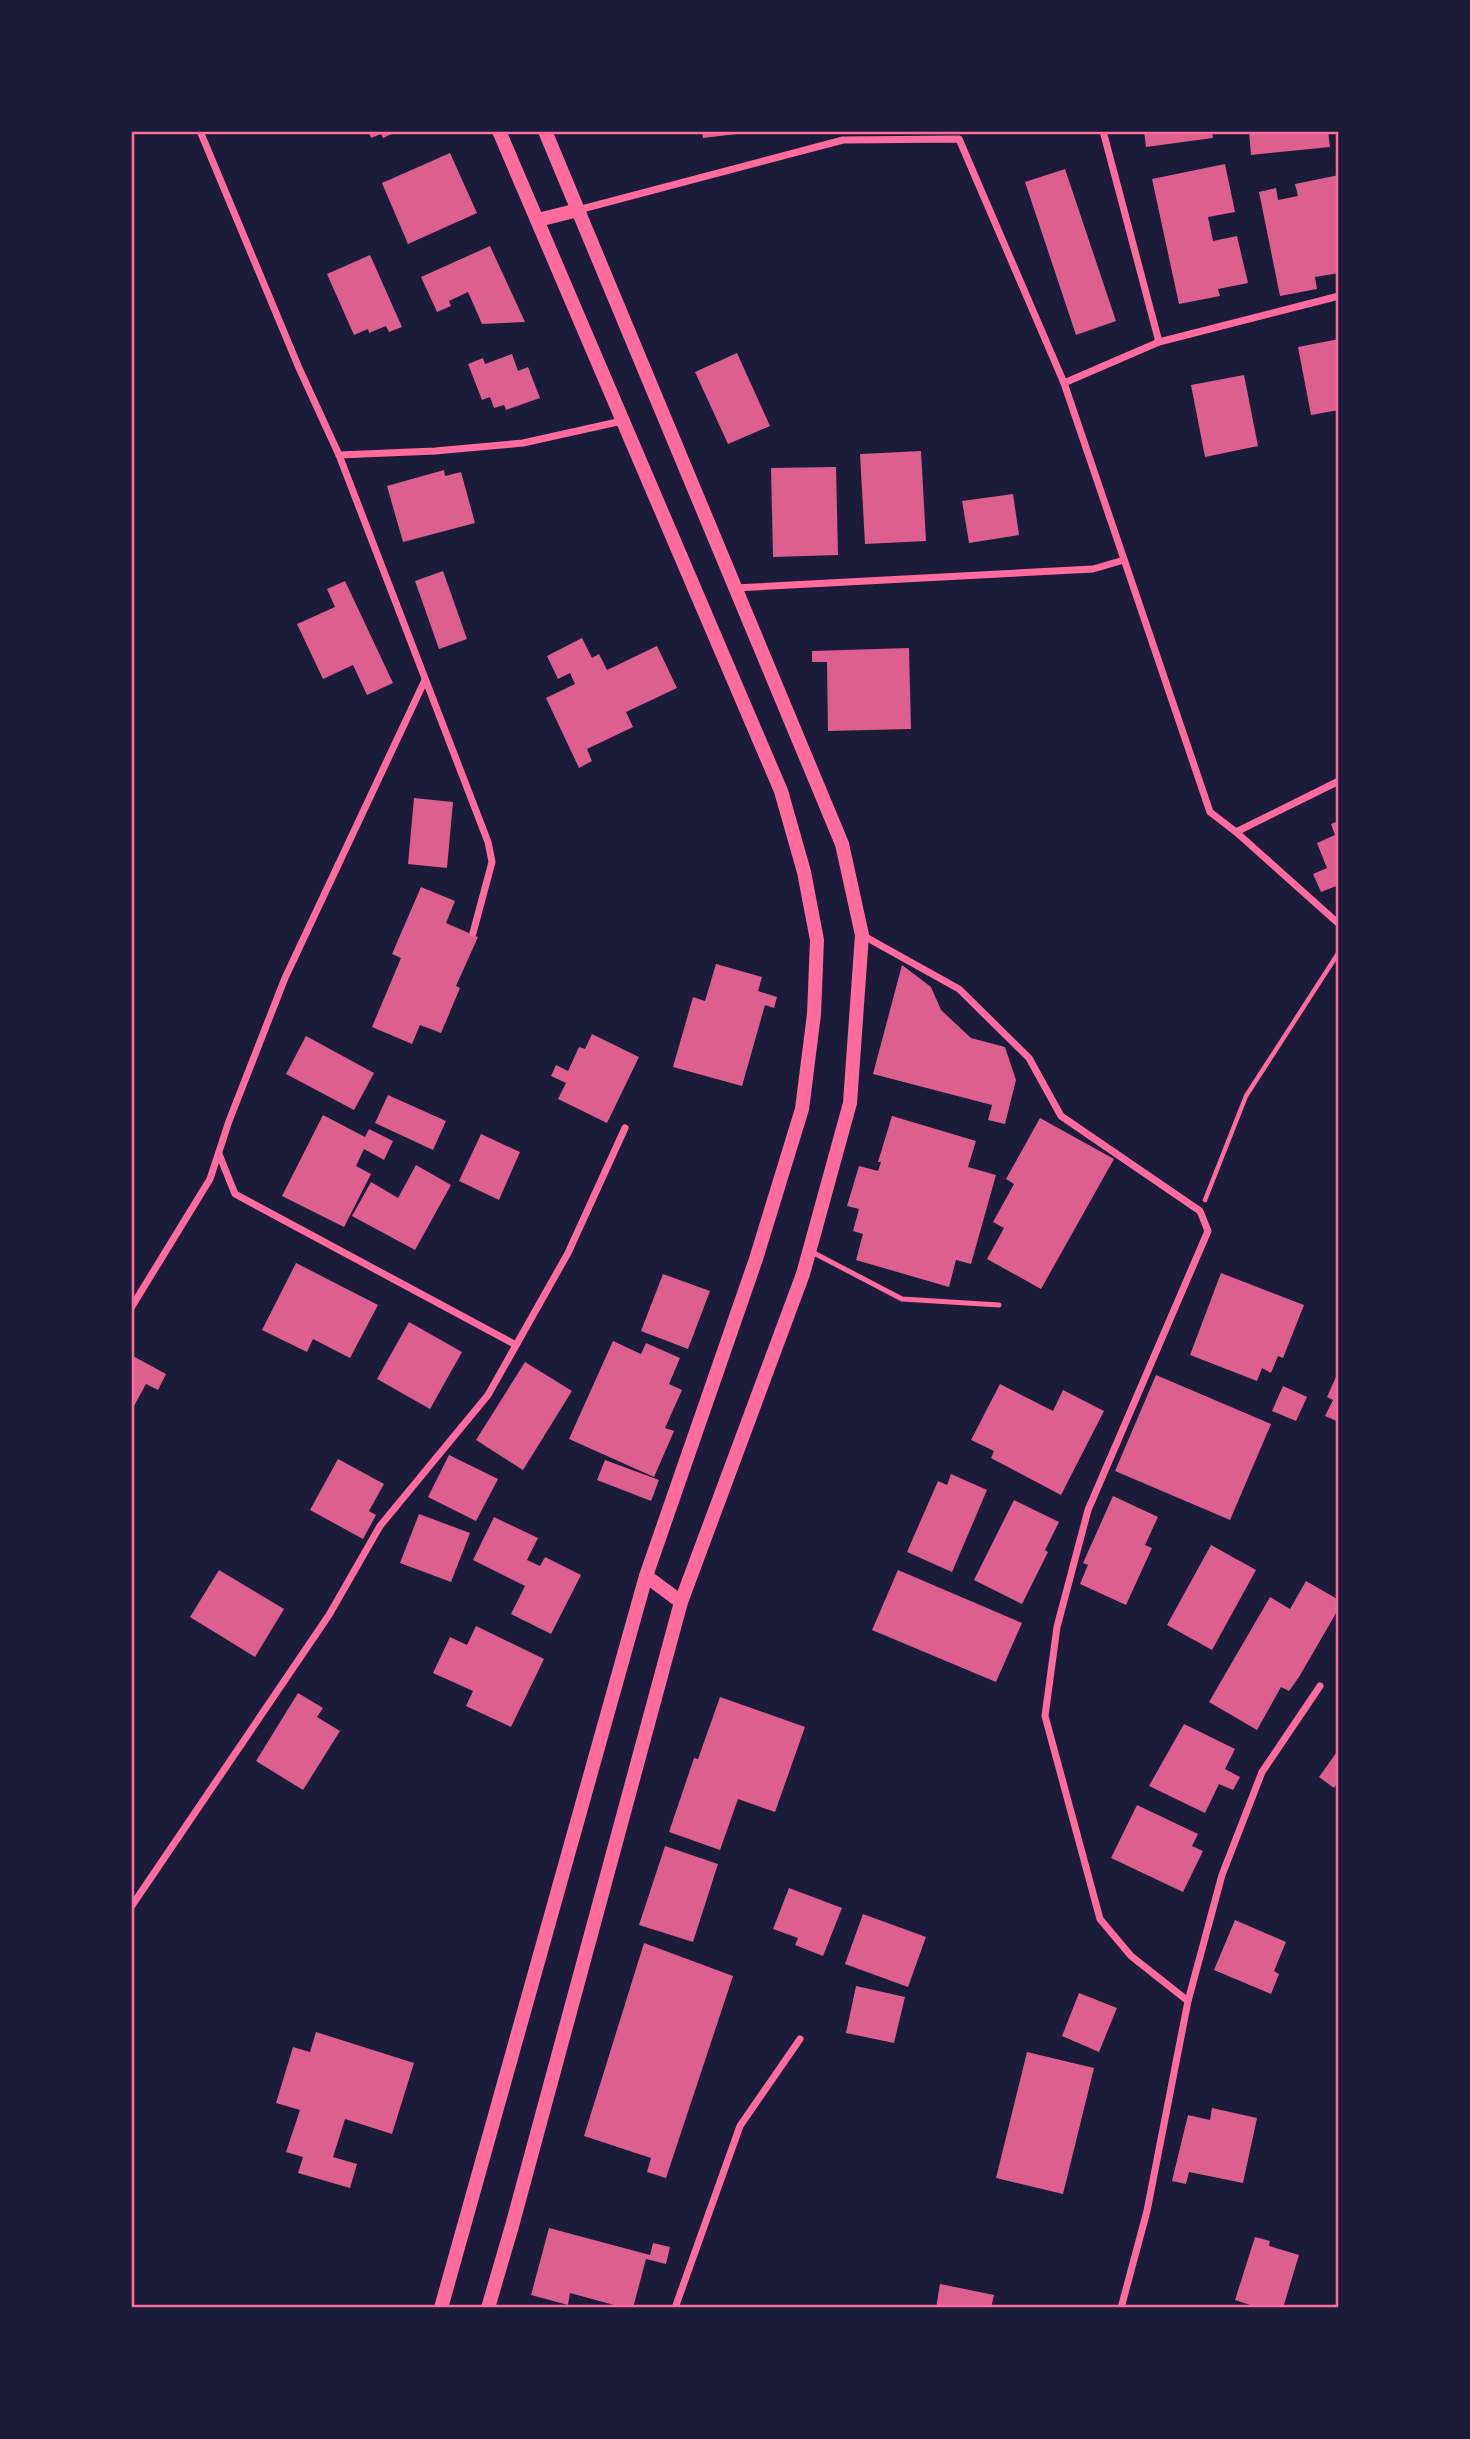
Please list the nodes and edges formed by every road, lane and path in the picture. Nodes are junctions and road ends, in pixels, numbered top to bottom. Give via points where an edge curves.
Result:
1 (200, 131) edge
2 (499, 131) edge
3 (545, 131) edge
4 (1103, 131) edge
5 (958, 135) edge
6 (578, 210) junction
7 (538, 220) junction
8 (1339, 296) edge
9 (1158, 342) junction
10 (1064, 383) junction
11 (623, 421) junction
12 (339, 455) junction
13 (1124, 560) junction
14 (734, 588) junction
15 (425, 680) junction
16 (1339, 781) edge
17 (1237, 832) junction
18 (1339, 924) edge
19 (473, 933) dead end
20 (862, 935) junction
21 (1339, 952) edge
22 (625, 1128) dead end
23 (219, 1153) junction
24 (1200, 1211) junction
25 (809, 1251) junction
26 (999, 1305) dead end
27 (131, 1308) edge
28 (516, 1345) junction
29 (646, 1576) junction
30 (681, 1602) junction
31 (1320, 1686) dead end
32 (131, 1907) edge
33 (1188, 2001) junction
34 (800, 2039) dead end
35 (441, 2308) edge
36 (488, 2308) edge
37 (675, 2308) edge
38 (1121, 2308) edge

1 - 12 street
2 - 7 main road
3 - 6 main road
4 - 9 street
5 - 6 street via 843,140
5 - 10 street
6 - 7 main road
6 - 14 main road
7 - 11 main road
8 - 9 street
9 - 10 street
10 - 13 street
11 - 12 street via 523,443
11 - 29 main road via 781,791 817,940 814,1014 802,1109 756,1259
12 - 15 street
13 - 14 street via 1093,569
13 - 17 street via 1210,812
14 - 20 main road via 842,844
15 - 19 street via 492,862
15 - 23 street via 285,978
16 - 17 street
17 - 18 street
20 - 24 street via 959,989 1029,1058 1061,1116
20 - 25 main road via 849,1103
21 - 24 path via 1246,1096
22 - 28 street via 568,1253
23 - 27 street via 210,1179
23 - 28 street via 236,1194
24 - 33 street via 1208,1231 1088,1510 1057,1627 1045,1716 1100,1919 1131,1956
25 - 26 lane via 902,1299
25 - 30 main road
28 - 32 street via 488,1395 380,1526 329,1615
29 - 30 main road
29 - 35 main road
30 - 36 main road
31 - 33 street via 1262,1772 1222,1875
33 - 38 street via 1147,2211
34 - 37 street via 740,2126

